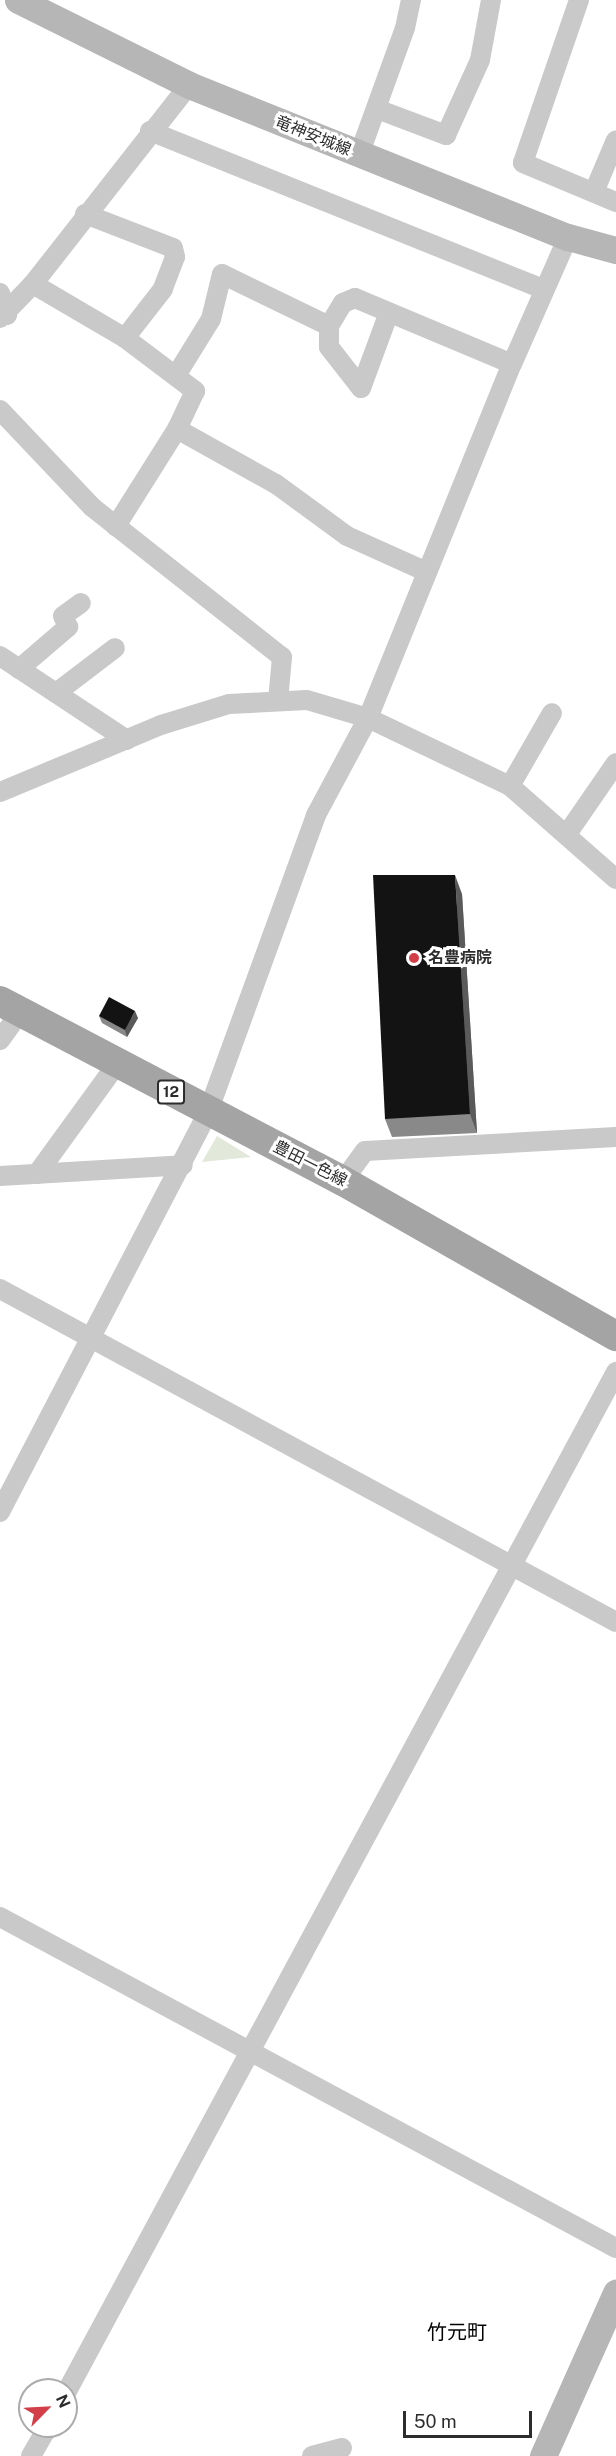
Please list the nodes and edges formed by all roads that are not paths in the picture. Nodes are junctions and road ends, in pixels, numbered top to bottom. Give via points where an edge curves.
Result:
1 (18, 0) edge
2 (411, 0) edge
3 (491, 0) edge
4 (579, 0) edge
5 (189, 85) junction
6 (377, 109) junction
7 (150, 131) junction
8 (616, 140) edge
9 (359, 155) junction
10 (594, 192) junction
11 (616, 202) edge
12 (85, 214) junction
13 (568, 237) junction
14 (616, 250) edge
15 (33, 284) junction
16 (543, 289) junction
17 (0, 293) edge
18 (388, 315) junction
19 (3, 316) edge
20 (329, 326) junction
21 (125, 338) junction
22 (512, 364) junction
23 (177, 374) junction
24 (0, 410) edge
25 (177, 429) junction
26 (116, 526) junction
27 (428, 572) junction
28 (81, 603) dead end
29 (115, 648) dead end
30 (0, 656) edge
31 (19, 669) junction
32 (56, 693) junction
33 (278, 701) junction
34 (552, 713) dead end
35 (368, 718) junction
36 (127, 740) junction
37 (616, 763) edge
38 (510, 786) junction
39 (2, 788) edge
40 (567, 834) junction
41 (616, 879) edge
42 (10, 1006) edge
43 (0, 1040) edge
44 (117, 1064) junction
45 (208, 1112) junction
46 (616, 1137) edge
47 (183, 1165) junction
48 (37, 1174) junction
49 (0, 1176) edge
50 (343, 1181) junction
51 (0, 1289) edge
52 (616, 1336) edge
53 (89, 1339) junction
54 (616, 1372) edge
55 (0, 1512) edge
56 (514, 1567) junction
57 (616, 1622) edge
58 (0, 1917) edge
59 (251, 2051) junction
60 (616, 2248) edge
61 (616, 2293) edge
62 (74, 2378) edge
63 (41, 2438) edge
64 (342, 2448) dead end
65 (31, 2456) edge
66 (312, 2456) edge
67 (543, 2456) edge

1 - 5 street, 竜神安城線
2 - 6 street
3 - 6 street via 480,60 446,135
4 - 10 street via 523,163
5 - 7 street
5 - 9 street, 竜神安城線
6 - 9 street
7 - 12 street
7 - 16 street
8 - 10 street
9 - 13 street, 竜神安城線
10 - 11 street
12 - 15 street
12 - 21 street via 173,248 175,257 163,289
13 - 14 street, 竜神安城線
13 - 16 street
15 - 19 street
15 - 21 street
16 - 22 street
17 - 19 street
18 - 20 street via 355,298 343,303
18 - 20 street via 361,388 329,347
18 - 22 street
20 - 23 street via 222,274 211,319
21 - 23 street
22 - 27 street
23 - 25 street via 195,391
24 - 26 street via 92,507
25 - 26 street
25 - 27 street via 276,484 347,536
26 - 33 street via 282,657
27 - 35 street
28 - 31 street via 63,616 68,627
29 - 32 street
30 - 31 street
31 - 32 street
32 - 36 street
33 - 35 street via 307,700
33 - 36 street via 229,704
34 - 38 street
35 - 38 street
35 - 45 street via 316,815
36 - 39 street
37 - 40 street
38 - 40 street
40 - 41 street
42 - 43 street
42 - 44 main road, 豊田一色線 / 12
44 - 45 main road, 豊田一色線 / 12
44 - 48 street
45 - 47 street
45 - 50 main road, 豊田一色線 / 12
46 - 50 street via 365,1151
47 - 48 street
47 - 53 street
48 - 49 street
50 - 52 main road, 豊田一色線 / 12
51 - 53 street
53 - 55 street
53 - 56 street
54 - 56 street
56 - 57 street
56 - 59 street
58 - 59 street
59 - 60 street
59 - 62 street
61 - 67 street
63 - 65 street
64 - 66 street

